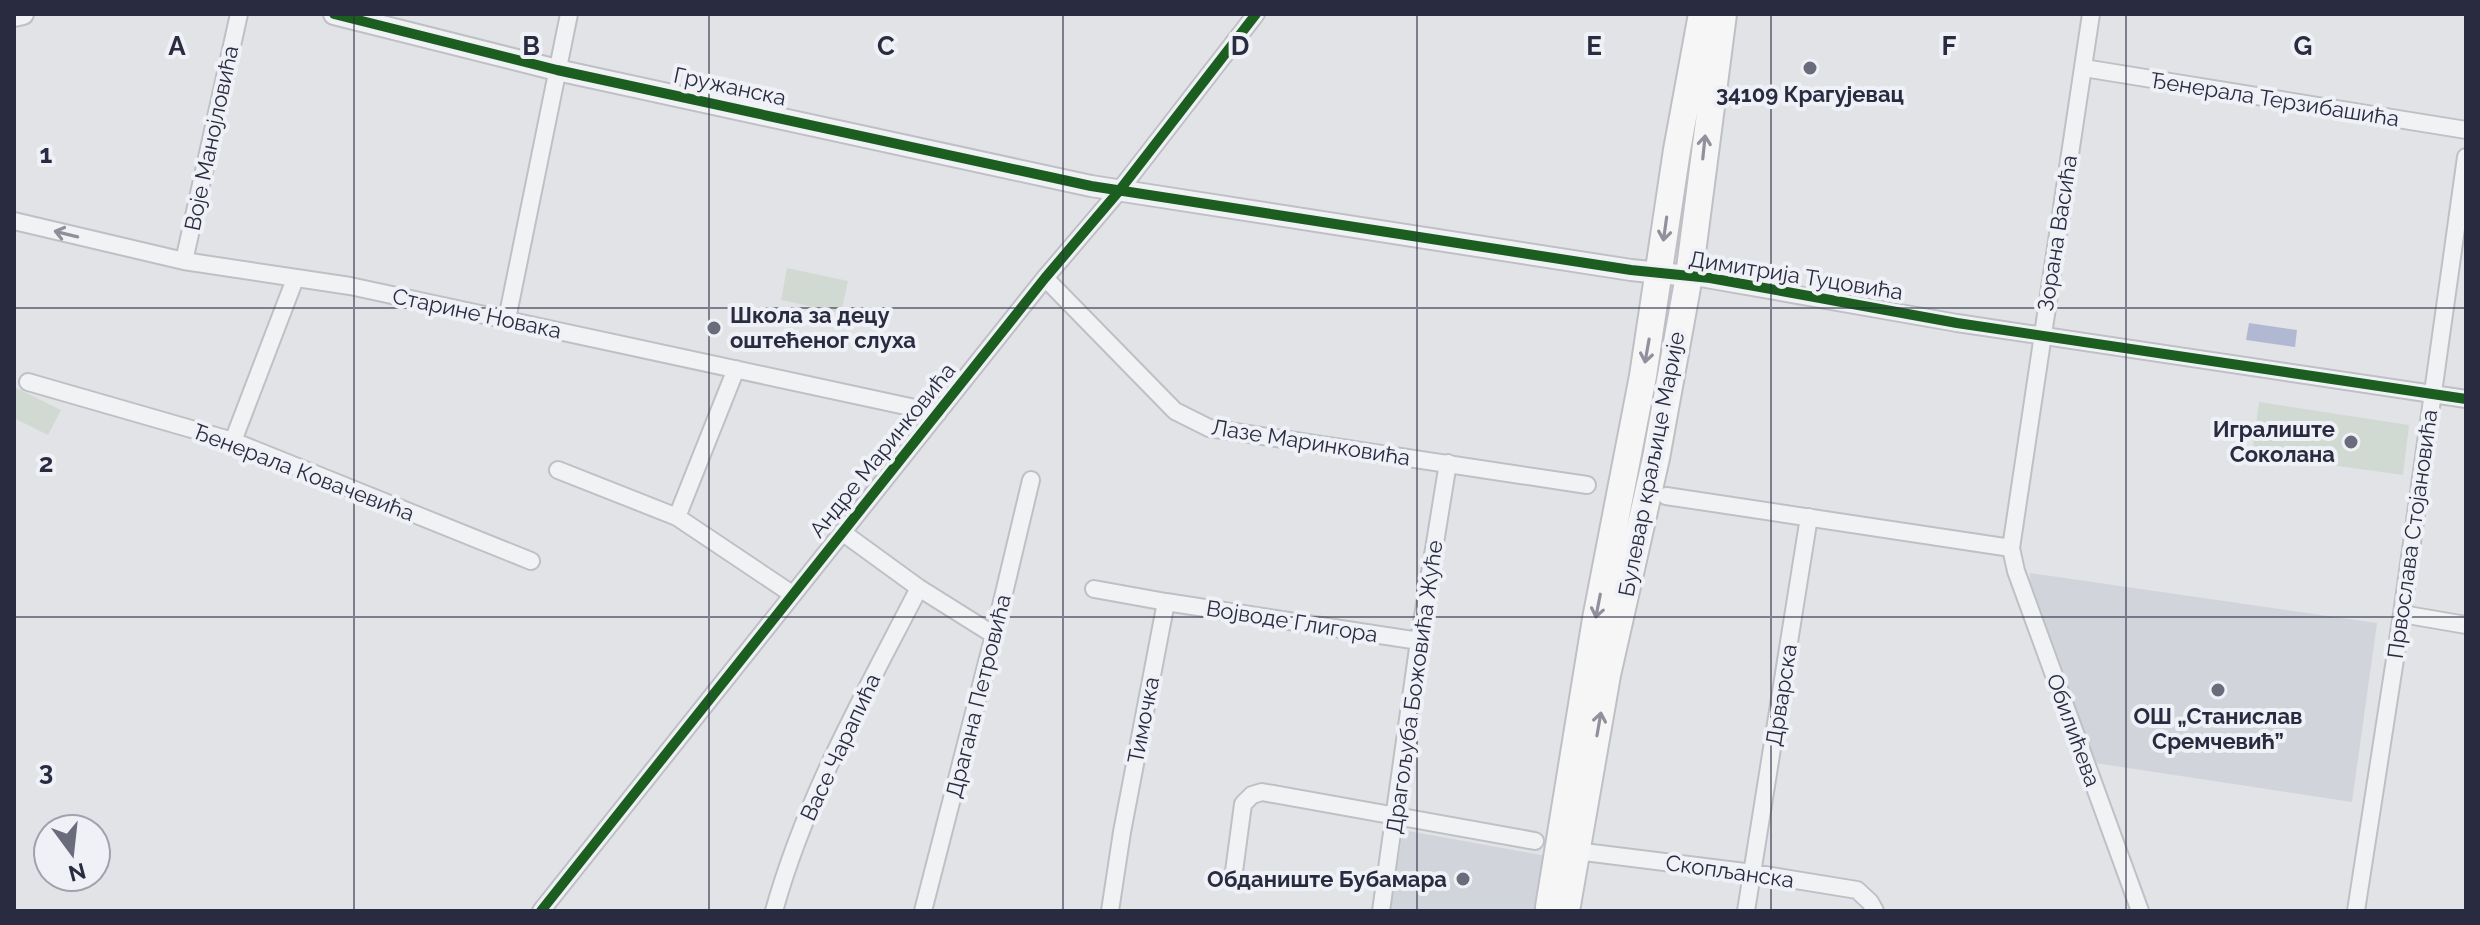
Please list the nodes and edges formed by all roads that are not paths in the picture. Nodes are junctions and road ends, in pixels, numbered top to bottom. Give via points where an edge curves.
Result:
1 (23, 14) edge
2 (239, 14) edge
3 (334, 14) edge
4 (569, 14) edge
5 (1256, 14) edge
6 (1702, 14) edge
7 (1723, 14) edge
8 (2091, 14) edge
9 (14, 16) edge
10 (2084, 68) junction
11 (557, 70) junction
12 (2466, 130) edge
13 (2466, 157) edge
14 (1119, 191) junction
15 (14, 221) edge
16 (184, 261) junction
17 (1659, 274) junction
18 (1689, 276) junction
19 (1045, 278) junction
20 (295, 279) junction
21 (507, 319) junction
22 (2042, 335) junction
23 (736, 369) junction
24 (28, 382) dead end
25 (2432, 394) junction
26 (2466, 399) edge
27 (938, 413) junction
28 (233, 441) junction
29 (1448, 463) junction
30 (558, 470) dead end
31 (1031, 480) dead end
32 (1587, 485) dead end
33 (1666, 496) dead end
34 (677, 517) junction
35 (1809, 517) junction
36 (842, 532) junction
37 (2011, 548) junction
38 (531, 561) dead end
39 (919, 588) junction
40 (1094, 589) dead end
41 (792, 594) junction
42 (1166, 602) junction
43 (2402, 614) junction
44 (2466, 625) edge
45 (994, 635) junction
46 (1419, 641) junction
47 (1396, 817) junction
48 (1535, 841) dead end
49 (1576, 851) junction
50 (1753, 873) junction
51 (1233, 879) dead end
52 (541, 911) edge
53 (774, 911) edge
54 (923, 911) edge
55 (1110, 911) edge
56 (1381, 911) edge
57 (1549, 911) edge
58 (1566, 911) edge
59 (1746, 911) edge
60 (1875, 911) edge
61 (2140, 911) edge
62 (2356, 911) edge

1 - 9 street
2 - 16 street, Воје Манојловића
3 - 11 street, Гружанска
4 - 11 street
5 - 14 street, Андре Маринковића
6 -> 17 main road, Булевар краљице Марије
18 -> 7 main road, Булевар краљице Марије
8 - 10 street, Зорана Васића
10 - 12 street, Ђенерала Терзибашића
10 - 22 street, Зорана Васића
11 - 14 street, Гружанска
11 - 21 street
13 - 25 street, Првослава Стојановића
14 - 17 street, Димитрија Туцовића
14 - 19 street, Андре Маринковића
16 -> 15 street, Старине Новака
16 - 20 street, Старине Новака
17 - 18 street, Димитрија Туцовића
17 -> 57 main road, Булевар краљице Марије
18 - 22 street, Димитрија Туцовића
49 -> 18 main road, Булевар краљице Марије
19 - 27 street, Андре Маринковића
19 - 29 street, Лазе Маринковића via 1175,411 1190,420 1209,428
20 - 21 street, Старине Новака
20 - 28 street
21 - 23 street, Старине Новака
22 - 25 street, Димитрија Туцовића
22 - 37 street, Зорана Васића
23 - 27 street, Старине Новака
23 - 34 street
24 - 28 street, Ђенерала Ковачевића
25 - 26 street, Димитрија Туцовића
25 - 43 street, Првослава Стојановића
27 - 36 street, Андре Маринковића
28 - 38 street, Ђенерала Ковачевића
29 - 32 street, Лазе Маринковића
29 - 46 street, Драгољуба Божовића Жуће
30 - 34 street
31 - 45 street, Драгана Петровића
33 - 35 street
34 - 41 street
35 - 37 street
35 - 50 street, Дрварска
36 - 39 street
36 - 41 street, Андре Маринковића
37 - 61 street, Обилићева
39 - 45 street
39 - 53 street, Васе Чарапића via 826,769
40 - 42 street
41 - 52 street, Андре Маринковића
42 - 46 street, Војводе Глигора
42 - 55 street, Тимочка
43 - 44 street
43 - 62 street, Првослава Стојановића
45 - 54 street, Драгана Петровића
46 - 47 street, Драгољуба Божовића Жуће
47 - 48 street
47 - 51 street via 1262,792 1252,795 1243,804
47 - 56 street, Драгољуба Божовића Жуће
49 - 50 street, Скопљанска
49 - 58 main road, Булевар краљице Марије
50 - 59 street, Дрварска
50 - 60 street, Скопљанска via 1857,890

